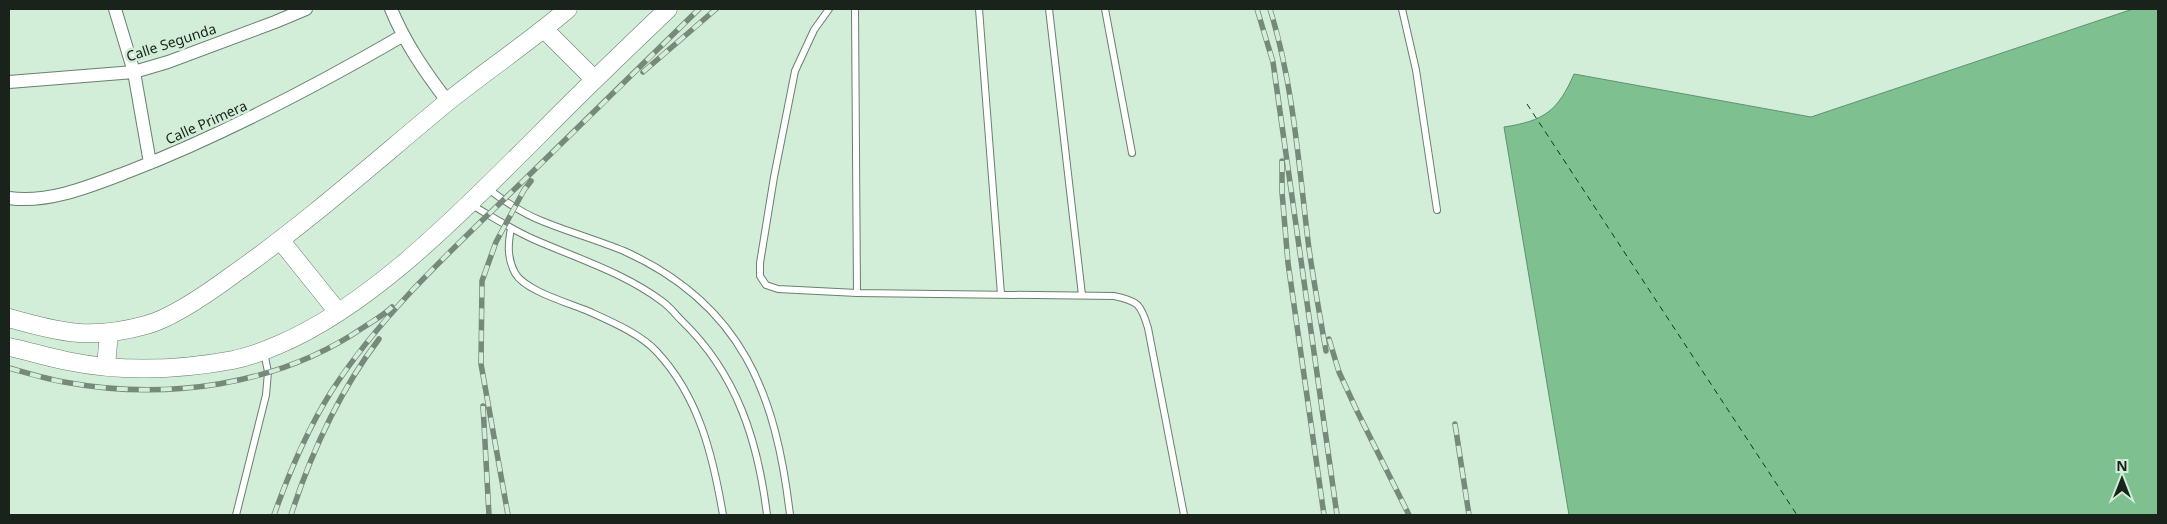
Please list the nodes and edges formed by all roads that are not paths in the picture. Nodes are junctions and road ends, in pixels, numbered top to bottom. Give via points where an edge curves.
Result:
1 (115, 9) edge
2 (306, 9) edge
3 (391, 9) edge
4 (568, 9) edge
5 (668, 9) edge
6 (829, 9) edge
7 (855, 9) edge
8 (980, 9) edge
9 (1049, 9) edge
10 (1105, 9) edge
11 (1402, 9) edge
12 (544, 29) junction
13 (402, 36) junction
14 (134, 72) junction
15 (594, 79) junction
16 (9, 82) edge
17 (448, 102) junction
18 (1132, 153) dead end
19 (150, 163) junction
20 (486, 187) junction
21 (9, 198) edge
22 (469, 203) junction
23 (1437, 210) dead end
24 (511, 228) junction
25 (281, 240) junction
26 (857, 293) junction
27 (1001, 294) junction
28 (1082, 296) junction
29 (338, 312) junction
30 (9, 318) edge
31 (109, 333) junction
32 (9, 347) edge
33 (263, 351) junction
34 (106, 366) junction
35 (236, 515) edge
36 (722, 515) edge
37 (767, 515) edge
38 (790, 515) edge
39 (1184, 515) edge

1 - 14 street
2 - 14 street, Calle Segunda
3 - 13 street
4 - 12 main road
5 - 15 main road
6 - 26 lane via 814,30 795,71 774,177 760,276 766,285 778,289
7 - 26 lane
8 - 27 lane
9 - 28 lane
10 - 18 lane
11 - 23 lane via 1416,70
12 - 15 main road
12 - 17 main road
13 - 17 street
13 - 19 street, Calle Primera via 278,105
14 - 16 street, Calle Segunda
14 - 19 street
15 - 20 main road
17 - 25 main road
19 - 21 street, Calle Primera via 104,181 48,197
20 - 22 main road
20 - 38 lane via 540,221 623,251 659,268 699,299 729,330 750,362 768,410
22 - 24 lane
22 - 29 main road via 398,268
24 - 36 lane via 508,246 516,274 529,286 626,329 656,350 678,377 699,418 714,466
24 - 37 lane via 618,275 663,302 692,330 720,365 741,405 760,465
25 - 29 main road
25 - 31 main road via 183,308 148,325
26 - 27 lane
27 - 28 lane
28 - 39 lane via 1131,299 1142,308
29 - 33 main road via 303,334
30 - 31 main road via 49,330 83,335
31 - 34 main road
32 - 34 main road
33 - 34 main road via 234,360 157,368
33 - 35 lane via 268,372 266,395

